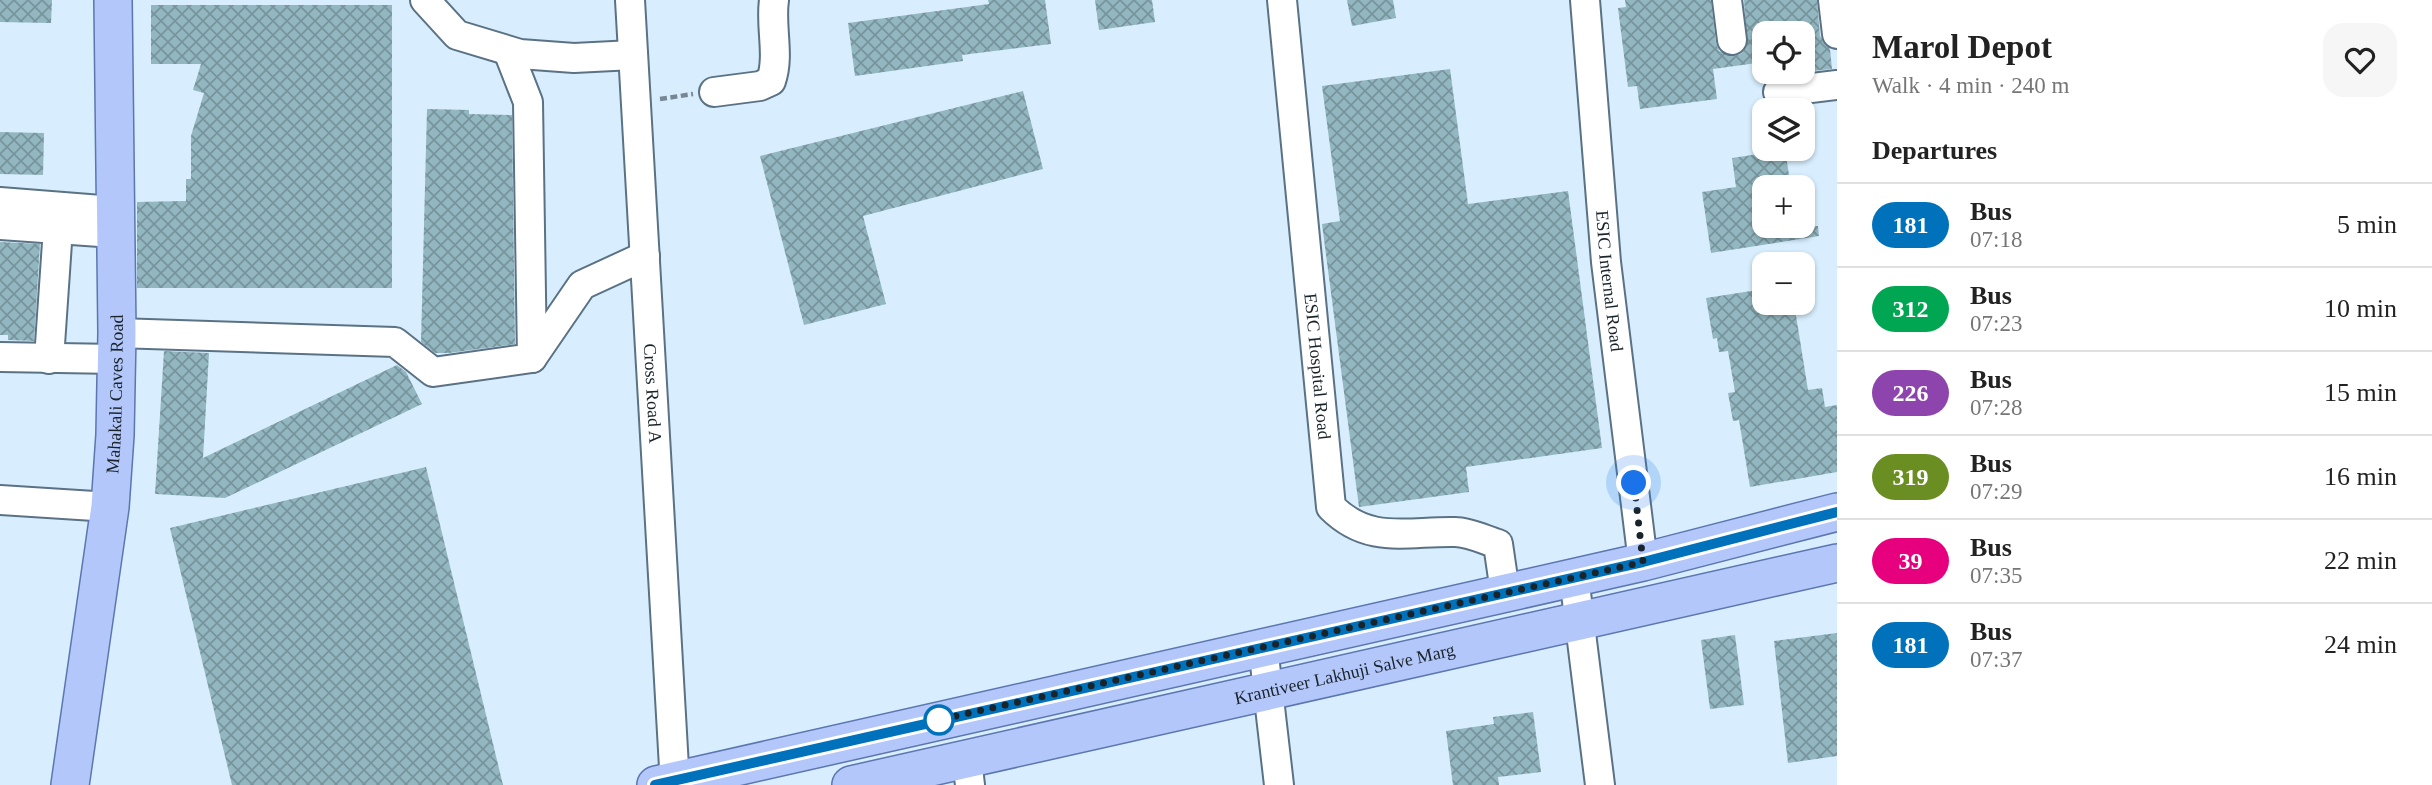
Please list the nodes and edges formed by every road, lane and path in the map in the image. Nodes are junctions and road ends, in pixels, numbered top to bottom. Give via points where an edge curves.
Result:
1 (113, 0) edge
2 (425, 0) edge
3 (630, 0) edge
4 (774, 0) edge
5 (1282, 0) edge
6 (1585, 0) edge
7 (1727, 0) edge
8 (1833, 0) edge
9 (1837, 34) edge
10 (1732, 40) dead end
11 (508, 51) junction
12 (633, 55) junction
13 (1837, 85) edge
14 (714, 92) joint
15 (1778, 92) dead end
16 (636, 102) junction
17 (0, 202) edge
18 (56, 217) junction
19 (114, 222) junction
20 (0, 225) edge
21 (645, 256) junction
22 (117, 346) junction
23 (0, 358) edge
24 (532, 358) junction
25 (49, 359) junction
26 (0, 500) edge
27 (110, 507) junction
28 (1837, 512) edge
29 (1643, 562) junction
30 (1837, 563) edge
31 (1574, 577) junction
32 (1505, 592) junction
33 (1579, 623) junction
34 (1263, 647) junction
35 (1268, 691) junction
36 (969, 773) edge
37 (668, 783) edge
38 (70, 785) edge
39 (851, 785) edge
40 (1279, 785) edge
41 (1600, 785) edge

1 - 19 main road, Mahakali Caves Road
2 - 11 street via 457,36
3 - 12 street, Cross Road A
4 - 14 street via 771,21 777,65 771,81
5 - 32 street, ESIC Hospital Road via 1331,506 1346,522 1389,536 1459,532 1498,544
6 - 29 street, ESIC Internal Road via 1606,262
7 - 10 street
8 - 9 street
11 - 12 street via 574,58
11 - 24 street via 528,102
12 - 16 street, Cross Road A
13 - 15 street
14 - 16 path
16 - 21 street, Cross Road A
17 - 18 street
18 - 19 street
18 - 20 street
18 - 25 street
19 - 22 main road, Mahakali Caves Road
21 - 24 street via 582,285
21 - 37 street, Cross Road A
22 - 24 street via 395,342 433,372
22 - 25 street
22 - 27 main road, Mahakali Caves Road
23 - 25 street
26 - 27 street
27 - 38 main road, Mahakali Caves Road
28 - 29 main road
29 - 31 main road
30 - 33 main road, Krantiveer Lakhuji Salve Marg
31 - 32 main road
31 - 33 street
32 - 34 main road
33 - 35 main road, Krantiveer Lakhuji Salve Marg
33 - 41 street
34 - 35 street
34 - 37 main road
35 - 36 main road, Krantiveer Lakhuji Salve Marg
35 - 40 street
36 - 39 main road, Krantiveer Lakhuji Salve Marg

